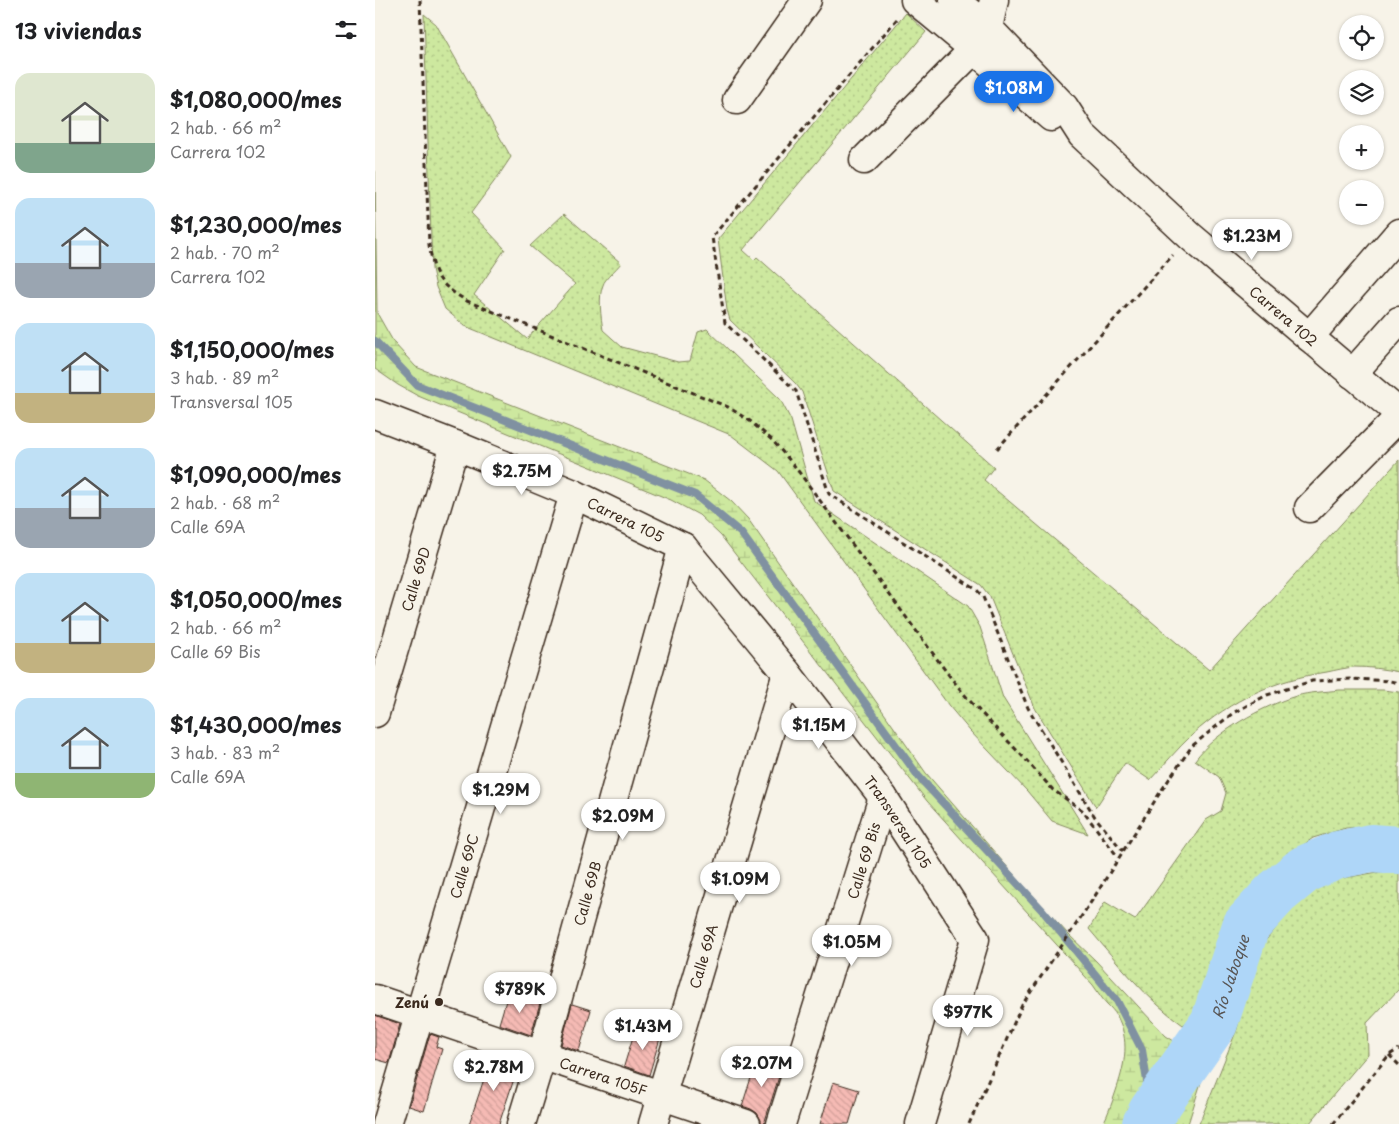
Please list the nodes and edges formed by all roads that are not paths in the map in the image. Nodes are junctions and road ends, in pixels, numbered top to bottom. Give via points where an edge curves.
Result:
1 (807, 0) edge
2 (954, 0) edge
3 (994, 0) edge
4 (908, 7) edge
5 (981, 38) junction
6 (737, 100) dead end
7 (863, 160) dead end
8 (1399, 233) edge
9 (1399, 321) edge
10 (1309, 337) junction
11 (1352, 374) junction
12 (375, 414) edge
13 (1399, 415) edge
14 (455, 445) junction
15 (574, 494) junction
16 (1309, 508) dead end
17 (683, 547) junction
18 (787, 673) junction
19 (375, 713) edge
20 (883, 797) junction
21 (375, 999) edge
22 (419, 1014) junction
23 (542, 1055) junction
24 (661, 1095) junction
25 (387, 1124) edge
26 (521, 1124) edge
27 (653, 1124) edge
28 (747, 1124) edge
29 (781, 1124) edge
30 (920, 1124) edge

1 - 6 street
2 - 5 street, Carrera 102
3 - 5 street
4 - 5 street, Carrera 102
5 - 7 street
5 - 10 street, Carrera 102 via 1064,107 1082,135 1190,236
8 - 10 street
9 - 11 street
10 - 11 street, Carrera 102
11 - 13 street, Carrera 102
12 - 14 street, Carrera 105
13 - 16 street
14 - 15 street, Carrera 105
14 - 19 street, Calle 69D
15 - 17 street, Carrera 105
15 - 22 street, Calle 69C
17 - 18 street, Transversal 105
17 - 23 street, Calle 69B
18 - 20 street, Transversal 105
18 - 24 street, Calle 69A
20 - 29 street, Calle 69 Bis
20 - 30 street, Transversal 105 via 975,939
21 - 22 street, Carrera 105F
22 - 23 street, Carrera 105F
22 - 25 street, Calle 69C
23 - 24 street, Carrera 105F
23 - 26 street, Calle 69B
24 - 27 street, Calle 69A
24 - 28 street, Carrera 105F

